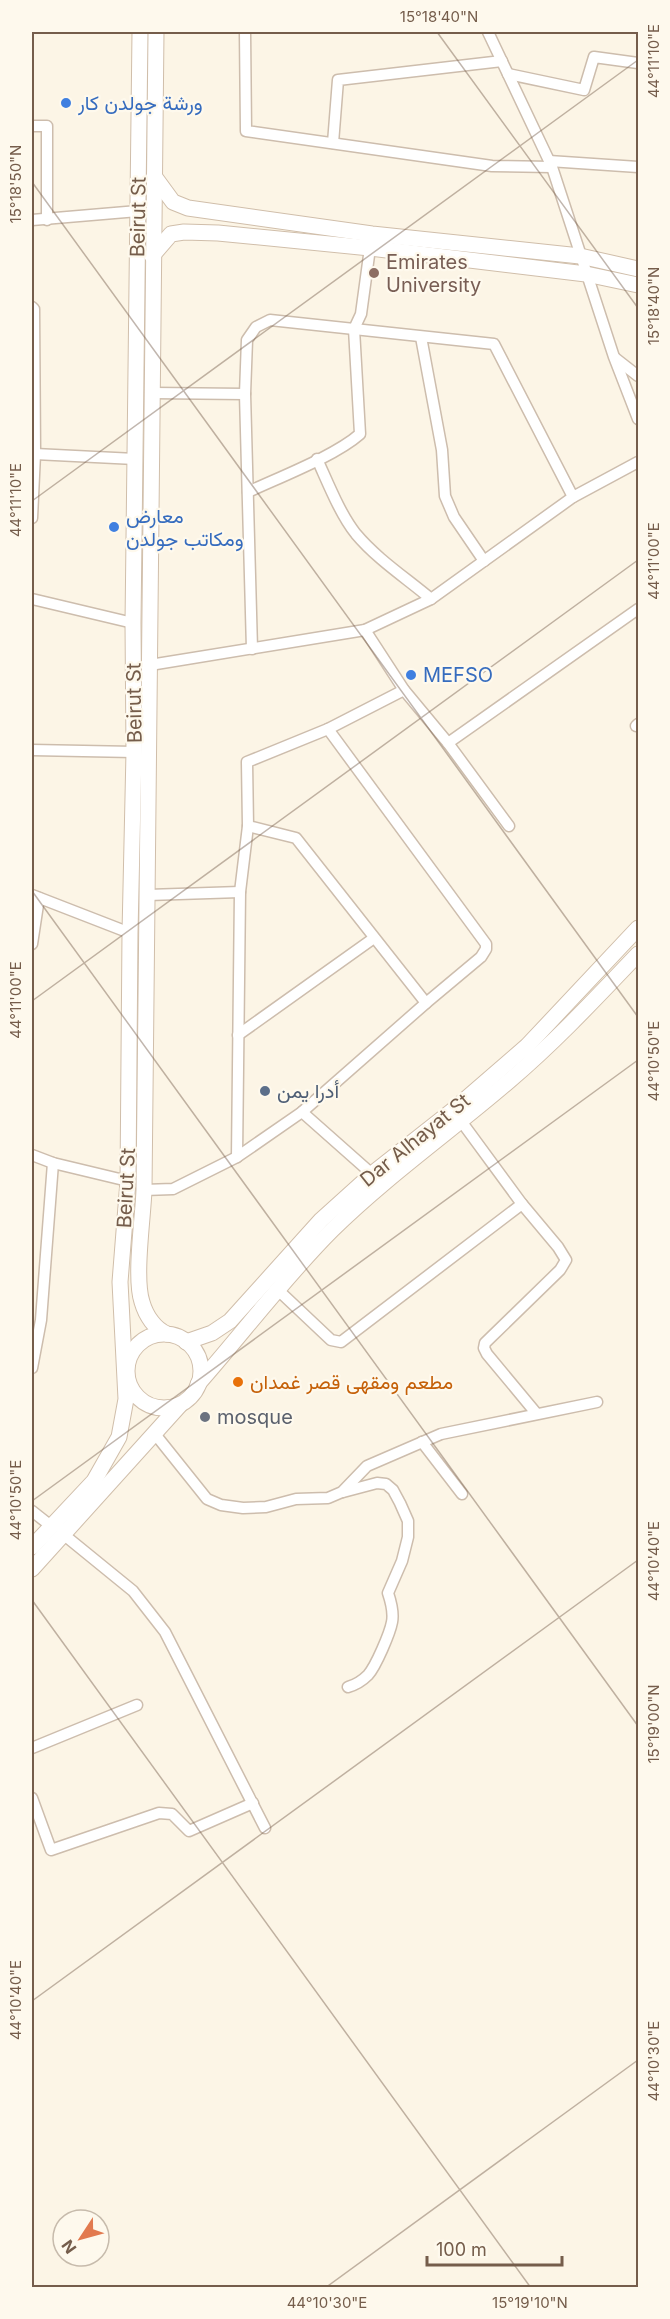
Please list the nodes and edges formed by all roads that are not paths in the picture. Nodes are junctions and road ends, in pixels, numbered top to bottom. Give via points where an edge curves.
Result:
1 (140, 32) edge
2 (156, 32) edge
3 (245, 32) edge
4 (488, 32) edge
5 (502, 61) junction
6 (639, 63) edge
7 (508, 74) junction
8 (32, 126) edge
9 (333, 143) junction
10 (551, 164) junction
11 (639, 168) edge
12 (154, 176) junction
13 (173, 202) junction
14 (138, 211) junction
15 (32, 220) edge
16 (47, 220) junction
17 (171, 234) junction
18 (371, 241) junction
19 (152, 256) junction
20 (580, 256) junction
21 (639, 269) edge
22 (586, 274) junction
23 (639, 285) edge
24 (32, 308) edge
25 (354, 329) junction
26 (421, 337) junction
27 (614, 357) junction
28 (639, 375) edge
29 (153, 393) junction
30 (245, 394) junction
31 (639, 419) edge
32 (35, 454) junction
33 (135, 459) junction
34 (317, 459) junction
35 (639, 462) edge
36 (248, 492) junction
37 (573, 497) junction
38 (32, 518) edge
39 (143, 554) junction
40 (484, 561) junction
41 (32, 599) edge
42 (431, 599) junction
43 (639, 609) edge
44 (133, 623) junction
45 (365, 630) junction
46 (252, 649) junction
47 (150, 665) junction
48 (404, 690) junction
49 (328, 729) junction
50 (448, 743) junction
51 (32, 750) edge
52 (134, 752) junction
53 (509, 825) dead end
54 (248, 826) junction
55 (240, 892) junction
56 (148, 895) junction
57 (35, 897) edge
58 (639, 928) edge
59 (130, 933) junction
60 (374, 938) junction
61 (32, 944) edge
62 (138, 950) junction
63 (639, 954) edge
64 (426, 1003) junction
65 (238, 1035) junction
66 (302, 1112) junction
67 (461, 1121) junction
68 (32, 1155) edge
69 (237, 1157) junction
70 (53, 1163) junction
71 (378, 1179) junction
72 (128, 1181) junction
73 (144, 1190) junction
74 (522, 1204) junction
75 (278, 1290) junction
76 (36, 1317) edge
77 (167, 1334) junction
78 (186, 1342) junction
79 (32, 1368) edge
80 (126, 1373) junction
81 (198, 1384) junction
82 (597, 1402) dead end
83 (180, 1405) junction
84 (536, 1413) junction
85 (155, 1434) junction
86 (422, 1442) junction
87 (342, 1492) junction
88 (462, 1494) dead end
89 (32, 1511) edge
90 (57, 1530) junction
91 (32, 1546) edge
92 (32, 1569) edge
93 (348, 1687) dead end
94 (137, 1705) dead end
95 (32, 1749) edge
96 (32, 1798) edge
97 (253, 1803) junction
98 (265, 1828) dead end

1 - 14 main road, Beirut St
2 - 12 main road, Beirut St
3 - 9 street via 246,131
4 - 5 street
5 - 7 street
5 - 9 street via 338,80
6 - 7 street via 594,57 584,90
7 - 10 street
8 - 16 street via 47,126
9 - 10 street via 492,166
10 - 11 street
10 - 20 street
12 - 13 main road
12 - 19 main road, Beirut St
13 - 17 main road via 164,209 161,219
13 - 18 main road
14 - 16 street
14 - 33 main road, Beirut St
15 - 16 street
17 - 18 main road
17 - 19 main road
18 - 20 main road
18 - 22 main road
18 - 25 street via 361,314
19 - 29 main road, Beirut St
20 - 21 main road
20 - 22 street
22 - 23 main road
22 - 27 street
24 - 32 street
25 - 26 street
25 - 30 street via 270,320 256,327 247,340
25 - 34 street via 360,434
26 - 37 street via 494,344
26 - 40 street via 442,450 445,496 454,517
27 - 28 street
27 - 31 street
29 - 30 street
29 - 39 main road, Beirut St
30 - 36 street
32 - 33 street
32 - 38 street
33 - 39 main road, Beirut St
34 - 36 street
34 - 42 street via 355,533
35 - 37 street
36 - 46 street
37 - 40 street
39 - 44 main road, Beirut St
39 - 47 main road, Beirut St
40 - 42 street
41 - 44 street
42 - 45 street
43 - 50 street
44 - 52 main road, Beirut St
45 - 46 street
45 - 48 street
46 - 47 street
47 - 56 main road, Beirut St
48 - 49 street
48 - 50 street
49 - 54 street via 247,762
49 - 64 street via 486,944 481,957
50 - 53 street
51 - 52 street
52 - 59 main road, Beirut St
54 - 55 street
54 - 60 street via 296,838
55 - 56 street
55 - 65 street
56 - 62 main road, Beirut St
57 - 59 street
57 - 61 street
58 - 71 main road, Dar Alhayat St via 527,1046
59 - 62 main road, Beirut St
60 - 64 street
60 - 65 street
62 - 72 main road, Beirut St
62 - 73 main road, Beirut St
63 - 67 main road, Dar Alhayat St via 561,1034
64 - 66 street
65 - 69 street
66 - 69 street
66 - 71 street
67 - 71 main road, Dar Alhayat St
67 - 74 street
68 - 70 street
69 - 73 street via 173,1189
70 - 72 street
70 - 76 street
71 - 75 main road, Dar Alhayat St
71 - 78 main road, Dar Alhayat St via 321,1220 230,1322
72 - 80 main road, Beirut St via 120,1282
73 - 77 main road, Beirut St via 141,1301 147,1315
74 - 75 street via 341,1342 331,1340
74 - 84 street via 566,1260 484,1348
75 - 81 main road, Dar Alhayat St
76 - 79 street
77 - 78 main road
77 - 80 main road via 143,1340 128,1360
78 - 81 main road via 199,1361
80 - 83 main road via 135,1395 145,1403 156,1408
80 - 90 main road via 119,1437 94,1481
81 - 83 main road
82 - 84 street
83 - 85 main road
84 - 86 street via 441,1434
85 - 87 street via 207,1499 221,1505 266,1507 296,1499 328,1498
85 - 90 main road
86 - 87 street via 367,1466
86 - 88 street
87 - 93 street via 386,1484 408,1521 402,1561 388,1593 392,1621 386,1638 370,1674
89 - 90 street
90 - 91 main road
90 - 92 main road
90 - 97 street via 133,1591 165,1632
94 - 95 street
96 - 97 street via 51,1850 159,1813 172,1814 189,1831
97 - 98 street

